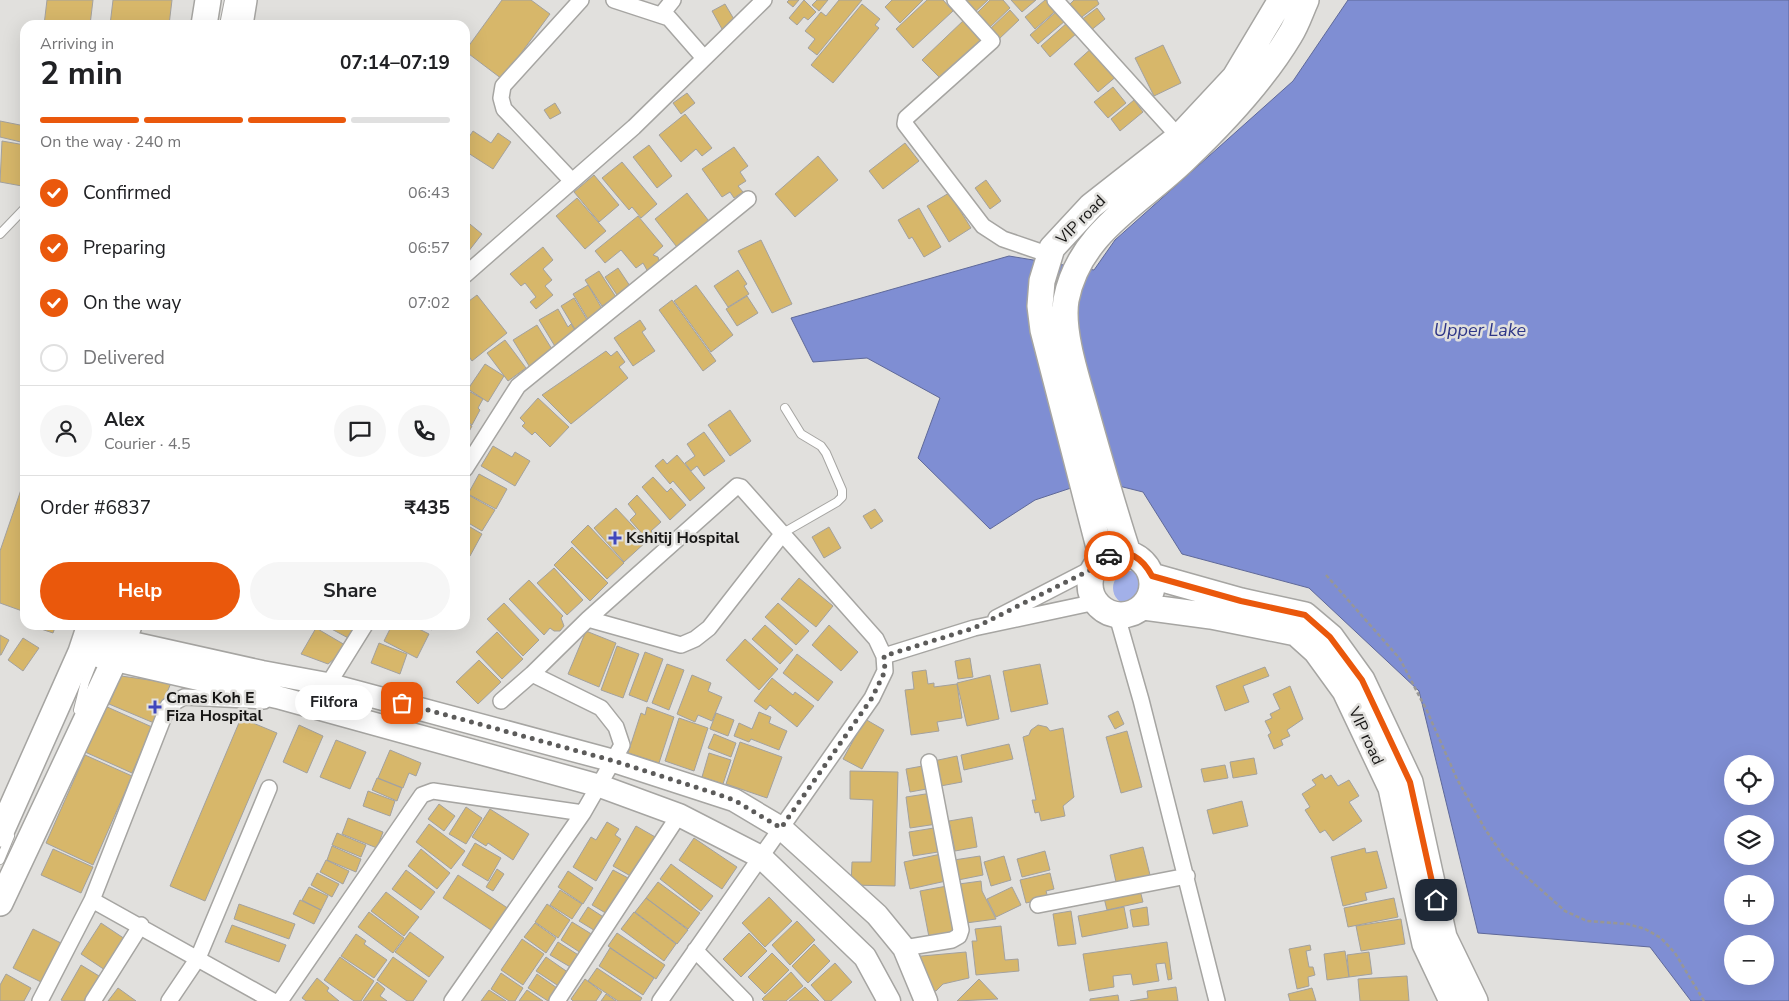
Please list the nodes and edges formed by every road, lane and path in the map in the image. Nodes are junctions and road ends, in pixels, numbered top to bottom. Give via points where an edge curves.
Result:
1 (208, 0) edge
2 (229, 0) edge
3 (244, 0) edge
4 (581, 0) edge
5 (614, 0) edge
6 (673, 0) edge
7 (764, 0) edge
8 (955, 0) edge
9 (1055, 0) edge
10 (1281, 0) edge
11 (1306, 0) edge
12 (661, 15) junction
13 (205, 20) edge
14 (225, 20) edge
15 (241, 20) edge
16 (704, 58) junction
17 (1179, 137) junction
18 (572, 181) junction
19 (748, 199) dead end
20 (20, 213) edge
21 (0, 234) edge
22 (1049, 258) junction
23 (470, 271) edge
24 (785, 408) dead end
25 (470, 461) edge
26 (1100, 506) junction
27 (783, 533) junction
28 (1128, 553) junction
29 (1098, 564) junction
30 (1326, 575) dead end
31 (1152, 576) junction
32 (1096, 602) junction
33 (1144, 607) junction
34 (1117, 616) junction
35 (588, 619) junction
36 (974, 628) junction
37 (362, 630) edge
38 (103, 640) edge
39 (884, 656) junction
40 (532, 674) junction
41 (85, 682) junction
42 (327, 684) junction
43 (277, 697) junction
44 (501, 701) dead end
45 (69, 707) dead end
46 (314, 707) junction
47 (76, 715) dead end
48 (614, 761) junction
49 (929, 762) dead end
50 (600, 786) junction
51 (268, 788) dead end
52 (582, 813) junction
53 (679, 815) junction
54 (781, 828) junction
55 (7, 830) edge
56 (761, 856) junction
57 (0, 860) edge
58 (6, 868) dead end
59 (1187, 876) junction
60 (92, 900) junction
61 (0, 903) edge
62 (1038, 905) dead end
63 (141, 925) junction
64 (904, 948) junction
65 (695, 950) junction
66 (198, 958) junction
67 (40, 1001) edge
68 (93, 1001) edge
69 (169, 1001) edge
70 (273, 1001) edge
71 (280, 1001) edge
72 (452, 1001) edge
73 (557, 1001) edge
74 (660, 1001) edge
75 (745, 1001) edge
76 (889, 1001) edge
77 (926, 1001) edge
78 (1217, 1001) edge
79 (1452, 1001) edge
80 (1475, 1001) edge
81 (1704, 1001) edge

1 - 13 main road
2 - 14 lane
3 - 15 main road
4 - 18 street via 503,86 501,98 504,109
5 - 12 street
6 - 12 street
7 - 16 street
8 - 22 street via 992,41 906,118 905,124 983,226 1003,240
9 - 17 street
10 - 17 main road, VIP road via 1235,77
11 - 26 main road, VIP road via 1291,34 1254,85 1183,161 1110,222 1081,258 1066,301 1068,347
12 - 16 street via 677,26
16 - 18 street via 634,127
17 - 22 main road, VIP road via 1092,206 1052,248
18 - 23 street
19 - 25 street via 518,386
20 - 21 lane
22 - 26 main road, VIP road via 1042,281 1042,322
24 - 27 lane via 802,434 826,453 842,497
26 - 28 main road, VIP road
26 - 29 main road, VIP road
27 - 35 street via 708,628 695,639 681,645
27 - 35 street via 737,486
27 - 39 street via 876,638
28 - 29 main road via 1115,553
28 - 31 main road via 1138,558
29 - 32 main road, VIP road via 1089,581
29 - 36 street
30 - 81 path via 1400,658 1458,779 1504,858 1565,911 1587,920 1645,928 1661,938 1675,953
31 - 33 main road via 1152,592
31 - 80 main road, VIP road via 1305,615 1330,637 1362,680 1410,782 1444,937
32 - 34 main road via 1101,609
32 - 36 street
33 - 34 main road, VIP road via 1132,614
33 - 79 main road, VIP road via 1296,633 1316,651 1345,691 1391,788 1425,944
34 - 59 street
35 - 40 street
36 - 39 street
37 - 42 street
38 - 41 lane
38 - 42 street
38 - 43 street
38 - 55 main road
38 - 61 main road
39 - 54 street via 885,671 872,698
40 - 44 street
40 - 48 street via 601,708 616,727 622,745
41 - 45 lane
41 - 47 lane
42 - 46 street
42 - 48 street
43 - 46 street
43 - 60 street via 259,702 184,697 168,706
46 - 50 street
48 - 50 street
48 - 54 street via 734,800
49 - 64 street via 960,930 959,936 952,940
50 - 52 street
50 - 53 street
51 - 66 street
52 - 71 street via 433,791 422,795
52 - 72 street
53 - 56 street
53 - 73 street
54 - 56 street
54 - 64 street via 877,915
55 - 57 lane
55 - 58 lane
56 - 65 street
56 - 76 street via 865,957
59 - 62 street
59 - 78 street
60 - 63 street
60 - 67 street
63 - 66 street
63 - 68 street
64 - 77 street
65 - 74 street
65 - 75 street
66 - 69 street
66 - 70 street

